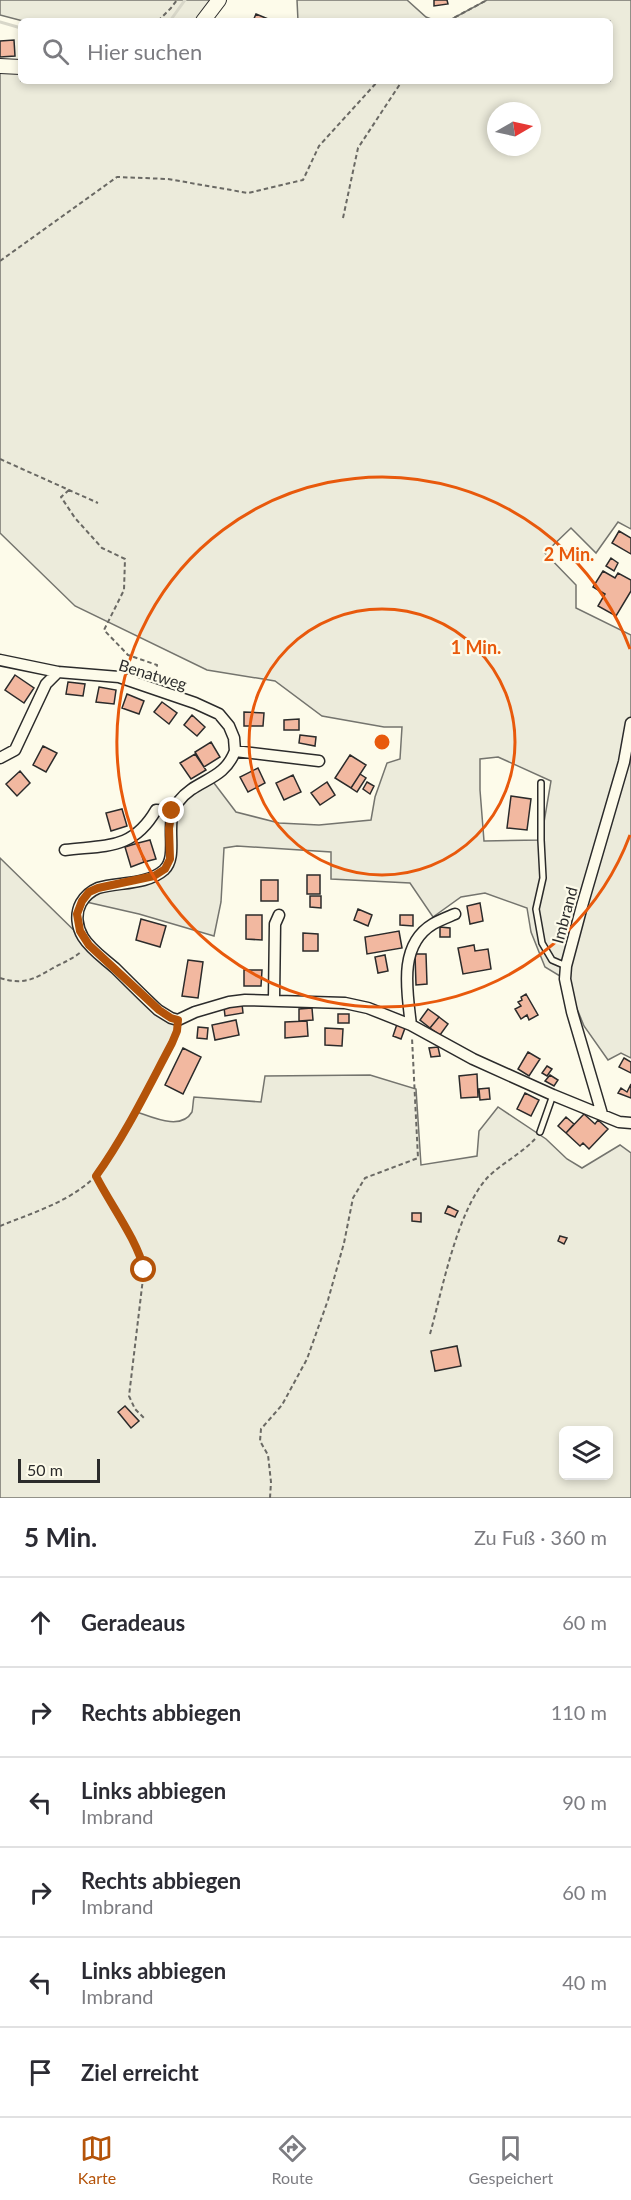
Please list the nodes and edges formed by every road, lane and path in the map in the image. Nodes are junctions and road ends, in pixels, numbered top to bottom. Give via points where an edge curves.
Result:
1 (177, 0) edge
2 (219, 0) edge
3 (487, 0) edge
4 (161, 18) edge
5 (205, 18) edge
6 (454, 18) edge
7 (0, 66) edge
8 (18, 67) edge
9 (375, 84) edge
10 (400, 84) edge
11 (343, 218) dead end
12 (0, 261) edge
13 (0, 459) edge
14 (69, 490) junction
15 (98, 503) dead end
16 (0, 660) edge
17 (58, 672) junction
18 (156, 689) junction
19 (631, 723) edge
20 (235, 751) junction
21 (0, 758) edge
22 (319, 761) dead end
23 (542, 783) dead end
24 (172, 811) junction
25 (65, 850) dead end
26 (455, 914) dead end
27 (279, 915) dead end
28 (89, 945) junction
29 (566, 966) junction
30 (0, 978) edge
31 (274, 999) junction
32 (178, 1020) junction
33 (411, 1025) junction
34 (553, 1095) junction
35 (602, 1114) junction
36 (631, 1123) edge
37 (540, 1132) joint
38 (96, 1176) junction
39 (0, 1226) edge
40 (430, 1334) dead end
41 (144, 1418) dead end
42 (270, 1498) edge

1 - 4 path
2 - 5 street
3 - 6 path
7 - 8 street
9 - 12 path via 319,146 303,180 248,193 168,179 117,177
10 - 11 path via 358,148
13 - 14 path
14 - 15 path
14 - 18 path via 62,497 75,518 102,548 125,560 124,590 104,630 128,655 157,665
16 - 17 street, Benatweg
17 - 18 street, Benatweg via 119,677
17 - 21 street via 46,684 15,750
18 - 20 street, Benatweg via 219,714 230,726
19 - 29 street, Imbrand via 624,762
20 - 22 street
20 - 24 street via 224,770 185,794
23 - 29 lane via 543,878 536,909 542,943 552,960
24 - 25 street via 156,810 138,835 118,844
24 - 28 street via 170,859 165,869 154,876 98,888 82,901 77,922
26 - 33 street via 432,925 411,951 406,988
27 - 31 street via 275,924
28 - 30 path via 73,959 38,978 14,982
28 - 32 street via 159,1010
29 - 35 street, Imbrand via 568,996
31 - 32 street via 229,1002
31 - 33 street via 345,1003
32 - 38 path via 172,1043 136,1112
33 - 34 street via 473,1059
33 - 42 path via 418,1158 365,1178 353,1198 328,1300 307,1359 282,1405 261,1429 260,1441 268,1455
34 - 35 street
34 - 37 lane
35 - 36 street
37 - 40 path via 488,1178 476,1195 456,1239
38 - 39 path via 59,1201
38 - 41 path via 141,1256 144,1270 129,1396

